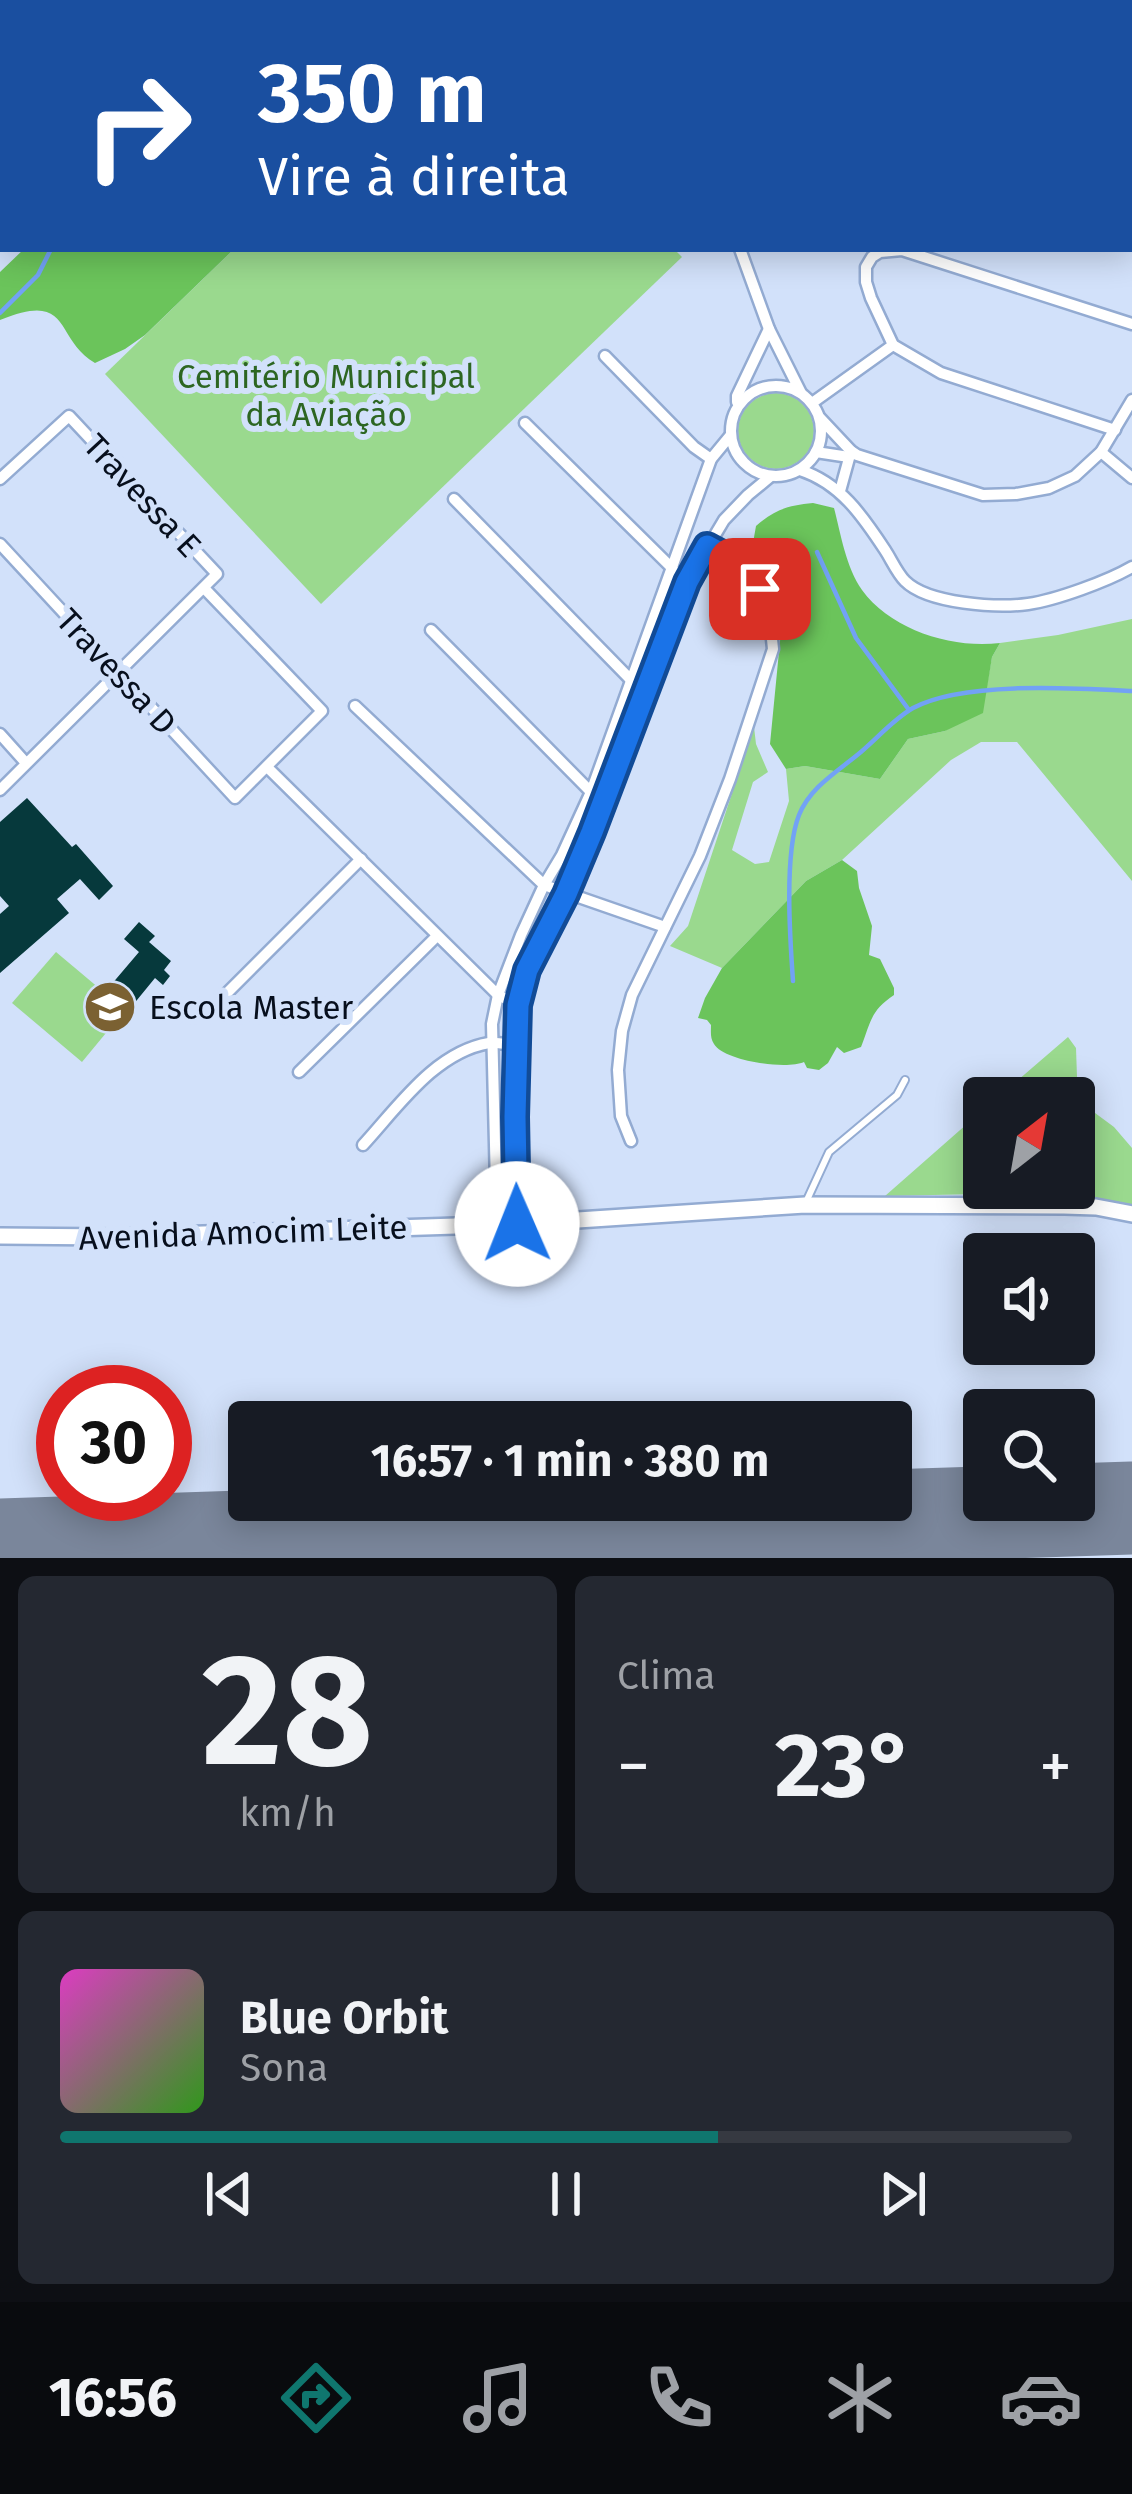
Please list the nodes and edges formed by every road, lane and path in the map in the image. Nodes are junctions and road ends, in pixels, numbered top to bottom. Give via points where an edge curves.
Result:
1 (741, 252) edge
2 (887, 252) edge
3 (908, 252) edge
4 (1132, 324) edge
5 (769, 329) junction
6 (893, 344) junction
7 (605, 356) dead end
8 (802, 393) junction
9 (1132, 400) edge
10 (812, 403) junction
11 (737, 406) junction
12 (820, 418) junction
13 (525, 423) dead end
14 (1115, 430) junction
15 (730, 436) junction
16 (816, 452) junction
17 (1101, 452) junction
18 (850, 454) junction
19 (711, 459) junction
20 (800, 470) junction
21 (771, 476) junction
22 (1132, 478) edge
23 (0, 479) edge
24 (840, 491) junction
25 (454, 499) dead end
26 (0, 544) edge
27 (707, 546) junction
28 (1132, 567) edge
29 (673, 569) junction
30 (204, 588) junction
31 (431, 630) dead end
32 (117, 671) junction
33 (632, 680) junction
34 (355, 706) dead end
35 (0, 734) edge
36 (26, 763) junction
37 (267, 767) junction
38 (0, 790) edge
39 (591, 792) junction
40 (361, 860) junction
41 (544, 885) junction
42 (566, 894) junction
43 (665, 927) junction
44 (437, 936) junction
45 (226, 994) dead end
46 (498, 995) junction
47 (518, 1005) junction
48 (493, 1042) junction
49 (517, 1046) junction
50 (299, 1072) dead end
51 (905, 1080) dead end
52 (631, 1142) dead end
53 (363, 1145) dead end
54 (805, 1205) junction
55 (1132, 1214) edge
56 (517, 1224) junction
57 (496, 1225) junction
58 (0, 1236) edge

1 - 5 street
2 - 6 street via 872,257 866,282
3 - 4 street
5 - 8 street
5 - 11 street
6 - 10 street
6 - 14 street via 941,373
7 - 19 street
8 - 10 street
8 - 11 street via 772,385
9 - 14 street
10 - 12 street
11 - 15 street
12 - 16 street
12 - 18 street
13 - 29 street
14 - 17 street
15 - 19 street
15 - 21 street via 744,463
16 - 18 street
16 - 20 street
17 - 18 street via 1049,488 983,495
17 - 22 street
18 - 24 street
19 - 29 street
20 - 21 street
20 - 24 street
21 - 27 street
23 - 30 street, Travessa E via 69,416 217,574
24 - 28 street via 906,583 950,603 1028,604
25 - 33 street
26 - 32 street, Travessa D
27 - 42 street
27 - 43 street via 760,589 773,650 700,856
29 - 33 street
30 - 32 street
30 - 37 street via 322,711
31 - 39 street
32 - 36 street
32 - 37 street, Travessa D via 235,798
33 - 39 street
34 - 41 street
35 - 36 street
36 - 38 street
37 - 40 street
39 - 41 street
40 - 44 street
40 - 45 street
41 - 42 street
41 - 46 street
42 - 43 street
42 - 47 street
43 - 52 street via 622,1031 620,1116
44 - 46 street
44 - 50 street
46 - 47 street
46 - 48 street
47 - 49 street
48 - 49 street
48 - 53 street via 426,1077
48 - 57 street
49 - 56 street
51 - 54 lane via 829,1152
54 - 55 street, Avenida Amocim Leite via 1064,1206
54 - 56 street, Avenida Amocim Leite
56 - 57 street, Avenida Amocim Leite
57 - 58 street, Avenida Amocim Leite

